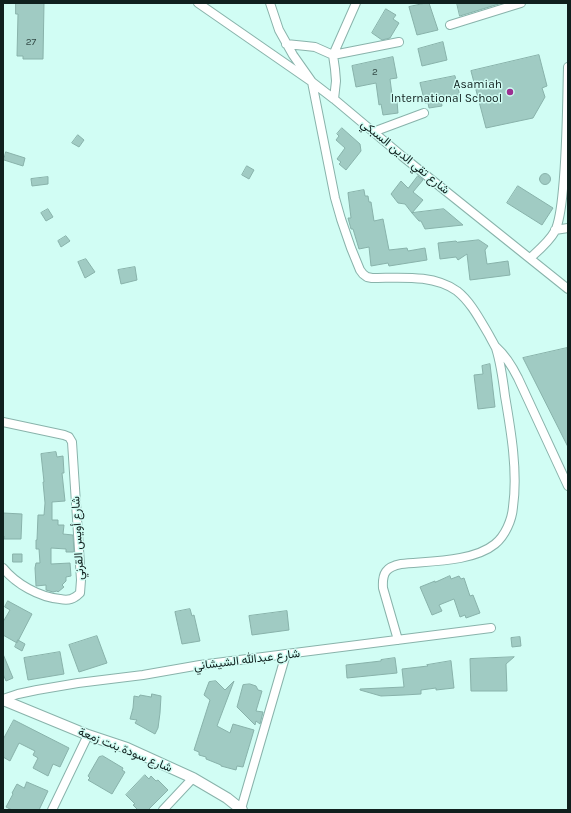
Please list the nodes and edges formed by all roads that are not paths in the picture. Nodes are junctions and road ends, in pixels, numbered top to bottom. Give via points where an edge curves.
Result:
1 (198, 3) edge
2 (270, 3) edge
3 (356, 3) edge
4 (520, 3) edge
5 (450, 25) dead end
6 (399, 42) dead end
7 (286, 44) junction
8 (333, 55) junction
9 (568, 67) edge
10 (312, 82) junction
11 (334, 99) junction
12 (424, 113) dead end
13 (373, 132) junction
14 (567, 152) edge
15 (568, 228) edge
16 (555, 230) junction
17 (530, 258) junction
18 (568, 289) edge
19 (495, 347) junction
20 (3, 422) edge
21 (568, 486) edge
22 (3, 568) edge
23 (491, 628) dead end
24 (398, 640) junction
25 (286, 654) junction
26 (3, 699) edge
27 (88, 735) junction
28 (193, 778) junction
29 (242, 809) edge
30 (52, 810) edge
31 (163, 810) edge

1 - 10 street
2 - 7 street, شارع تقي الدين السبكي
3 - 8 street
4 - 5 street
6 - 8 street
7 - 8 street via 315,48
7 - 10 street, شارع تقي الدين السبكي
8 - 11 street via 336,81
9 - 14 street
10 - 11 street, شارع تقي الدين السبكي
10 - 19 street via 335,198 360,270 372,278 423,278 451,287 466,299
11 - 13 street, شارع تقي الدين السبكي
12 - 13 street
13 - 17 street, شارع تقي الدين السبكي
14 - 16 street via 562,199
15 - 16 street
16 - 17 street via 547,242
17 - 18 street, شارع تقي الدين السبكي
19 - 21 street via 511,364
19 - 24 street via 508,409 514,461 515,488 510,520 506,531 496,544 472,556 401,564 387,570 382,580 383,588
20 - 22 street, شارع أويس القرني via 64,435 72,442 80,593 75,598 66,600 43,596 33,592
23 - 24 street, شارع عبدالله الشيشاني
24 - 25 street, شارع عبدالله الشيشاني
25 - 26 street, شارع عبدالله الشيشاني via 78,683
25 - 29 street
26 - 27 street, شارع سودة بنت زمعة
27 - 28 street, شارع سودة بنت زمعة via 127,748
27 - 30 street
28 - 29 street, شارع سودة بنت زمعة
28 - 31 street

